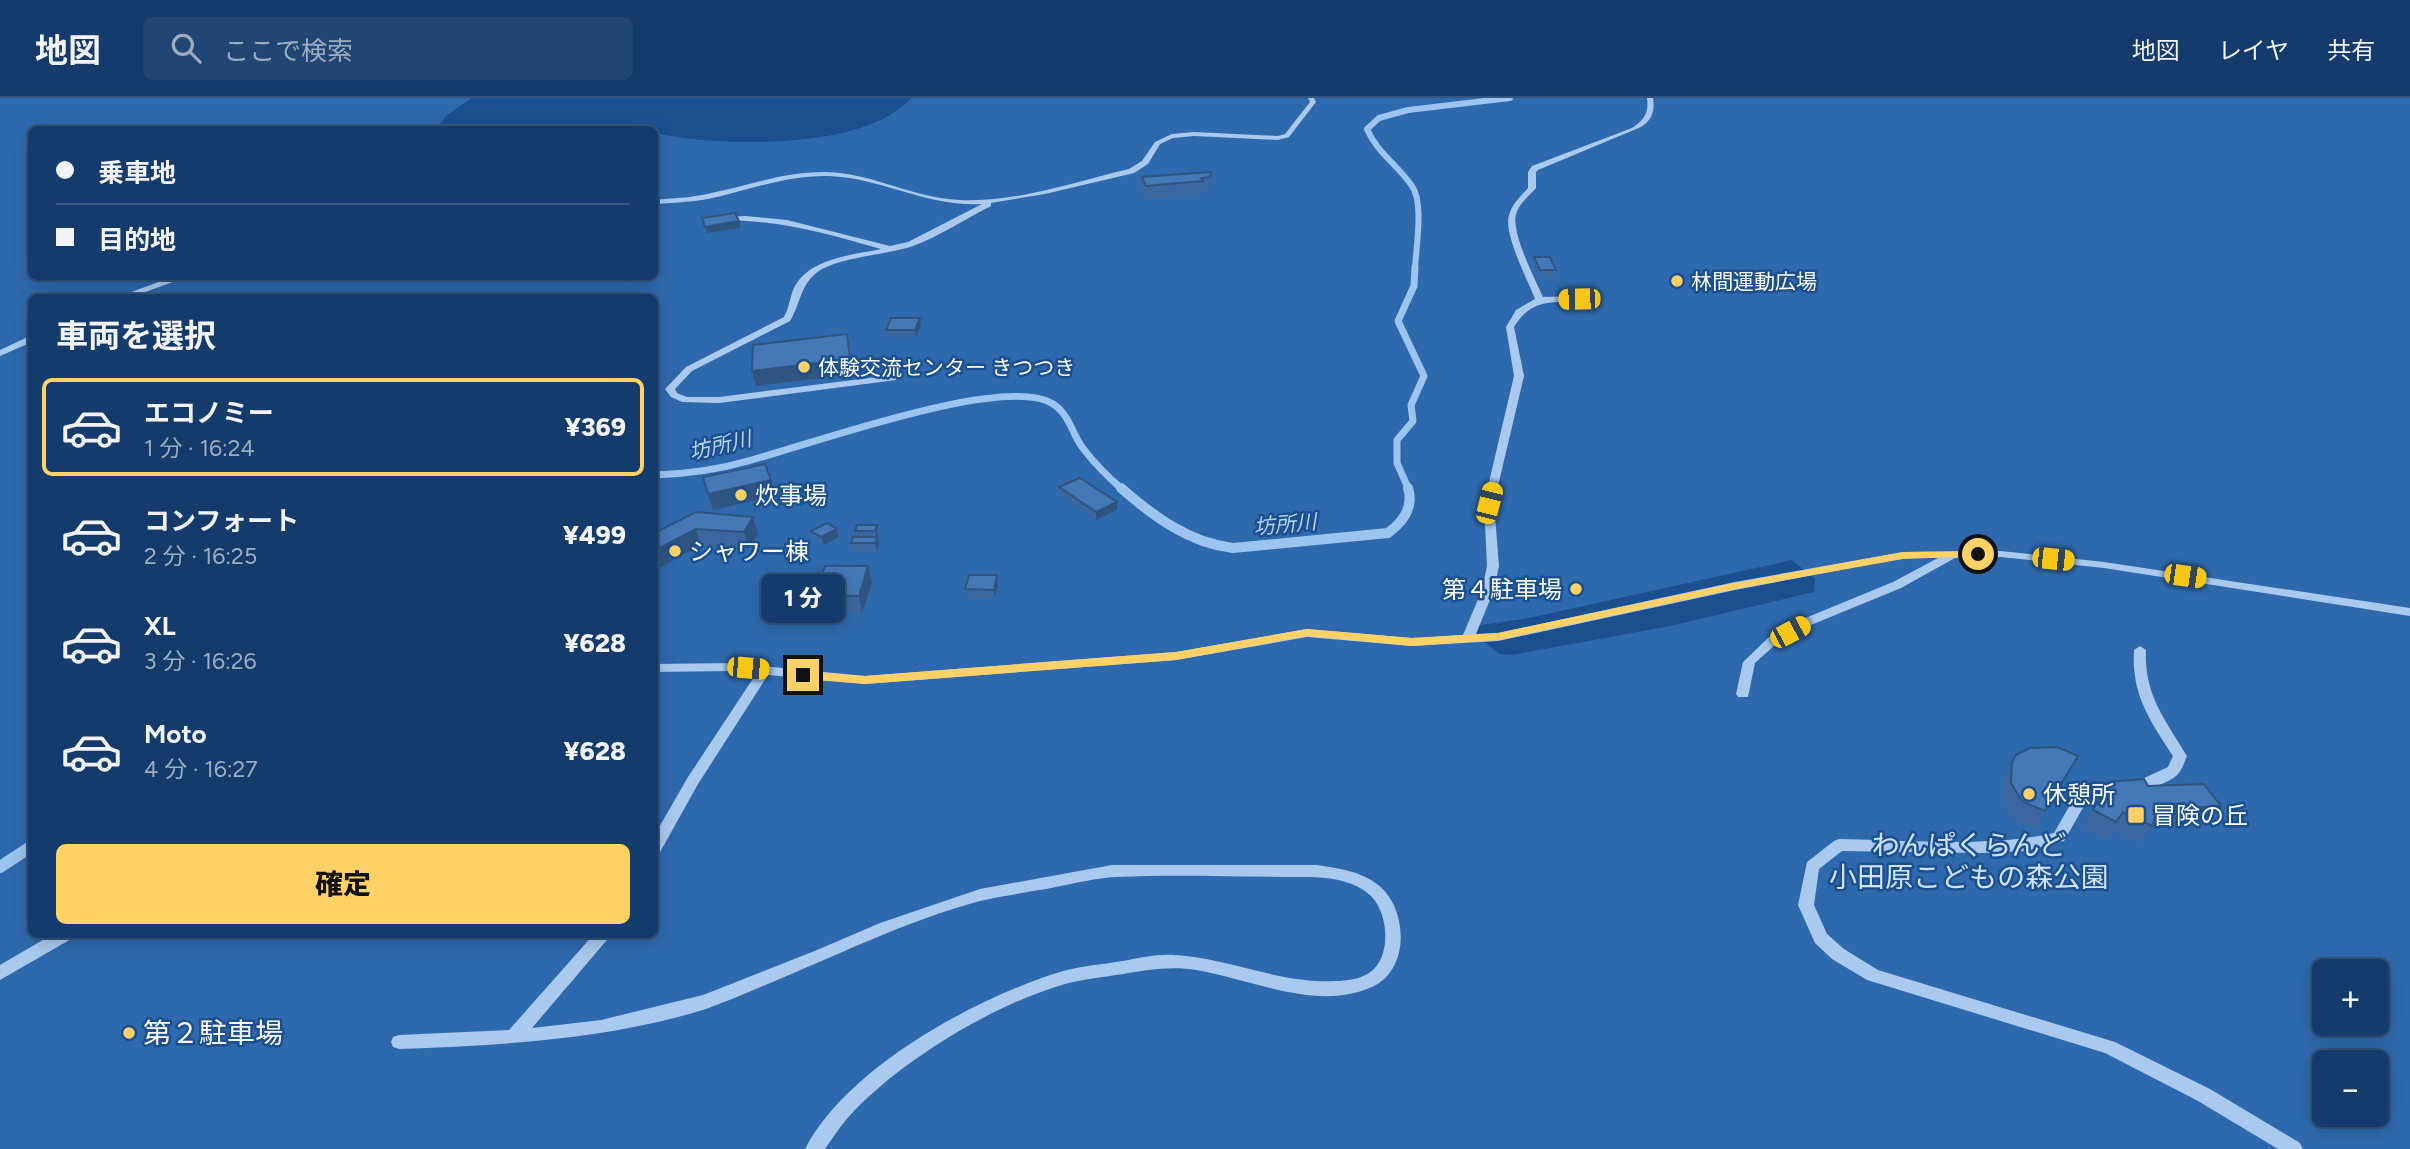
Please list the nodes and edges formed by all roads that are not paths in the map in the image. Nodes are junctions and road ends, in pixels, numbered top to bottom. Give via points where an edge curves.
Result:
1 (1311, 98) edge
2 (1650, 98) edge
3 (658, 202) edge
4 (990, 202) junction
5 (707, 221) edge
6 (895, 250) junction
7 (174, 280) edge
8 (132, 294) edge
9 (1579, 299) dead end
10 (1540, 300) junction
11 (28, 340) edge
12 (0, 353) edge
13 (893, 378) dead end
14 (1955, 555) junction
15 (2410, 612) edge
16 (1468, 638) junction
17 (2140, 650) dead end
18 (658, 668) edge
19 (765, 670) junction
20 (1743, 694) dead end
21 (658, 843) edge
22 (60, 938) edge
23 (600, 938) edge
24 (0, 973) edge
25 (513, 1037) junction
26 (399, 1042) dead end
27 (814, 1149) edge
28 (2294, 1149) edge

1 - 4 street via 1313,102 1287,136 1172,136 1157,143 1145,162 1130,171
2 - 10 street via 1651,114 1645,122 1548,161 1532,173 1532,188 1511,218
3 - 4 street via 718,194 797,174 831,174 868,178 956,202
4 - 6 street
5 - 6 street via 769,220
6 - 13 street via 834,262 814,271 798,287 787,318 689,369 670,389 685,400 719,401
7 - 8 street
9 - 10 street
10 - 16 street via 1520,312 1510,327 1519,376 1489,503 1493,566
11 - 12 street
14 - 15 street via 2001,554 2104,565
14 - 16 street via 1903,555 1506,635
14 - 20 street via 1772,641 1749,662
16 - 19 street via 1412,642 1307,633 1176,656 865,680
17 - 28 street via 2138,681 2180,757 2173,771 2150,782 2083,795 2059,837 2026,845 1839,845 1812,866 1806,905 1821,938 1873,975 2109,1047 2204,1095
18 - 19 street
19 - 21 street
22 - 24 street
23 - 25 street
25 - 26 street
25 - 27 street via 601,1027 705,1002 886,927 980,895 1112,871 1317,871 1349,876 1380,895 1389,916 1394,940 1388,966 1359,984 1290,987 1249,974 1168,961 1055,980 972,1017 895,1066 847,1106

